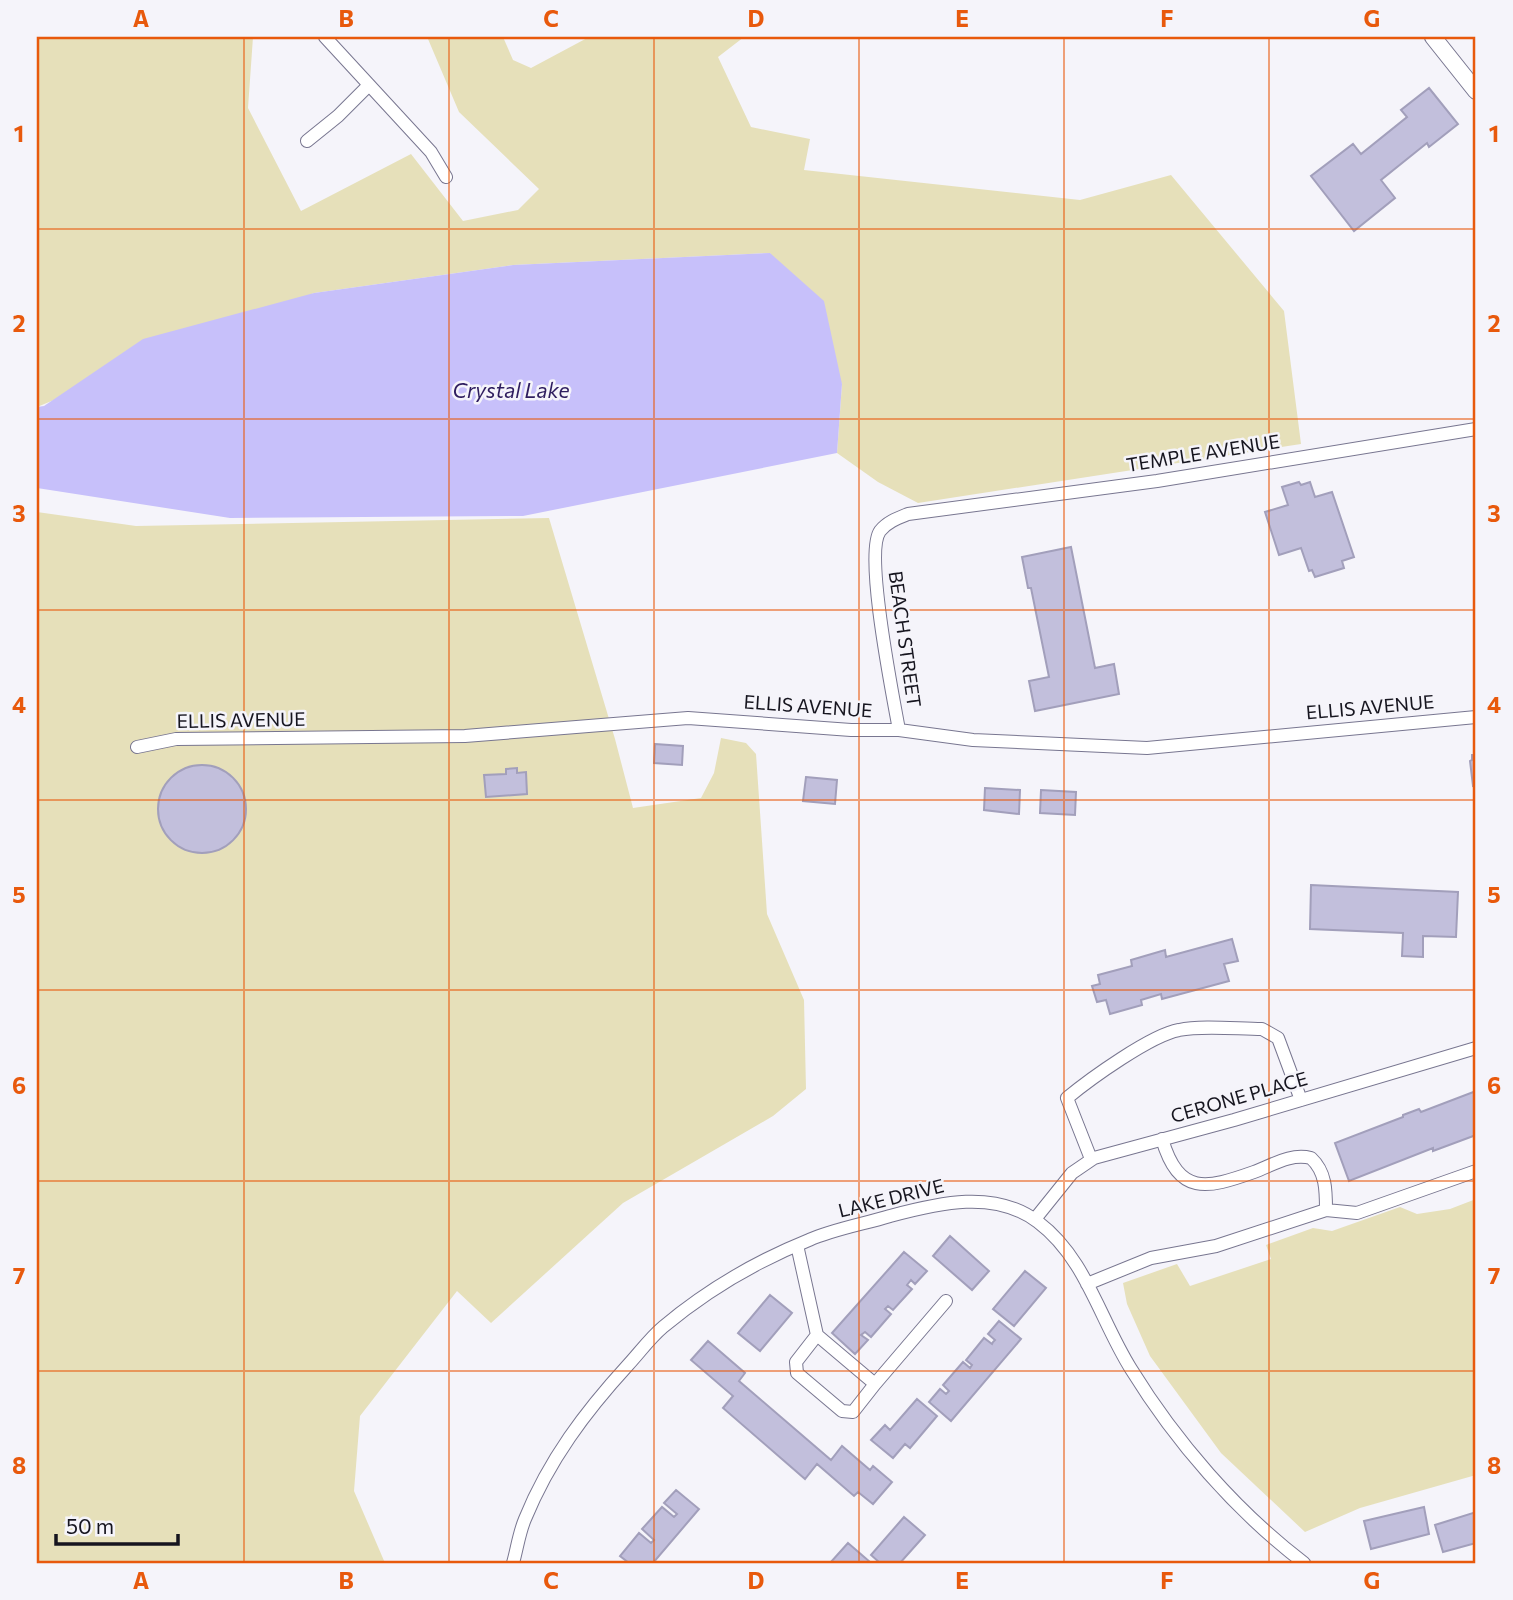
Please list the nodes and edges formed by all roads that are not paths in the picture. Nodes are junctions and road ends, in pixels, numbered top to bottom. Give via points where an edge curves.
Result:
1 (325, 37) edge
2 (1433, 37) edge
3 (369, 85) junction
4 (1476, 91) edge
5 (307, 141) dead end
6 (446, 177) dead end
7 (1476, 429) edge
8 (935, 511) joint
9 (1476, 716) edge
10 (898, 730) junction
11 (137, 747) dead end
12 (1476, 1048) edge
13 (1301, 1100) junction
14 (1162, 1139) junction
15 (1091, 1159) junction
16 (1476, 1171) edge
17 (1326, 1210) junction
18 (1035, 1219) junction
19 (797, 1245) junction
20 (1087, 1284) junction
21 (946, 1301) dead end
22 (817, 1335) junction
23 (875, 1384) junction
24 (513, 1563) edge
25 (1304, 1563) edge

1 - 3 street
2 - 4 street
3 - 5 street
3 - 6 street via 430,152
7 - 8 street, TEMPLE AVENUE via 1157,481
8 - 10 street, BEACH STREET via 892,520 879,531 874,547
9 - 10 street, ELLIS AVENUE via 1147,748 973,740
10 - 11 street, ELLIS AVENUE via 688,718 465,736 176,739
12 - 13 street, CERONE PLACE
13 - 14 street, CERONE PLACE
13 - 15 street via 1278,1038 1271,1032 1181,1030 1158,1037 1067,1098
14 - 15 street, CERONE PLACE
14 - 17 street via 1168,1160 1180,1175 1206,1185 1282,1160 1311,1158 1324,1181
15 - 18 street, CERONE PLACE via 1072,1173
16 - 17 street via 1357,1213
17 - 20 street via 1216,1245 1151,1258
18 - 19 street, LAKE DRIVE via 1010,1208 951,1202
18 - 20 street, LAKE DRIVE via 1077,1262
19 - 22 street
19 - 24 street, LAKE DRIVE via 708,1293 680,1314 593,1403 547,1471 524,1522
20 - 25 street, LAKE DRIVE via 1113,1338 1157,1409 1206,1470 1273,1540
21 - 23 street
22 - 23 street
22 - 23 street via 796,1362 797,1373 842,1411 853,1412

